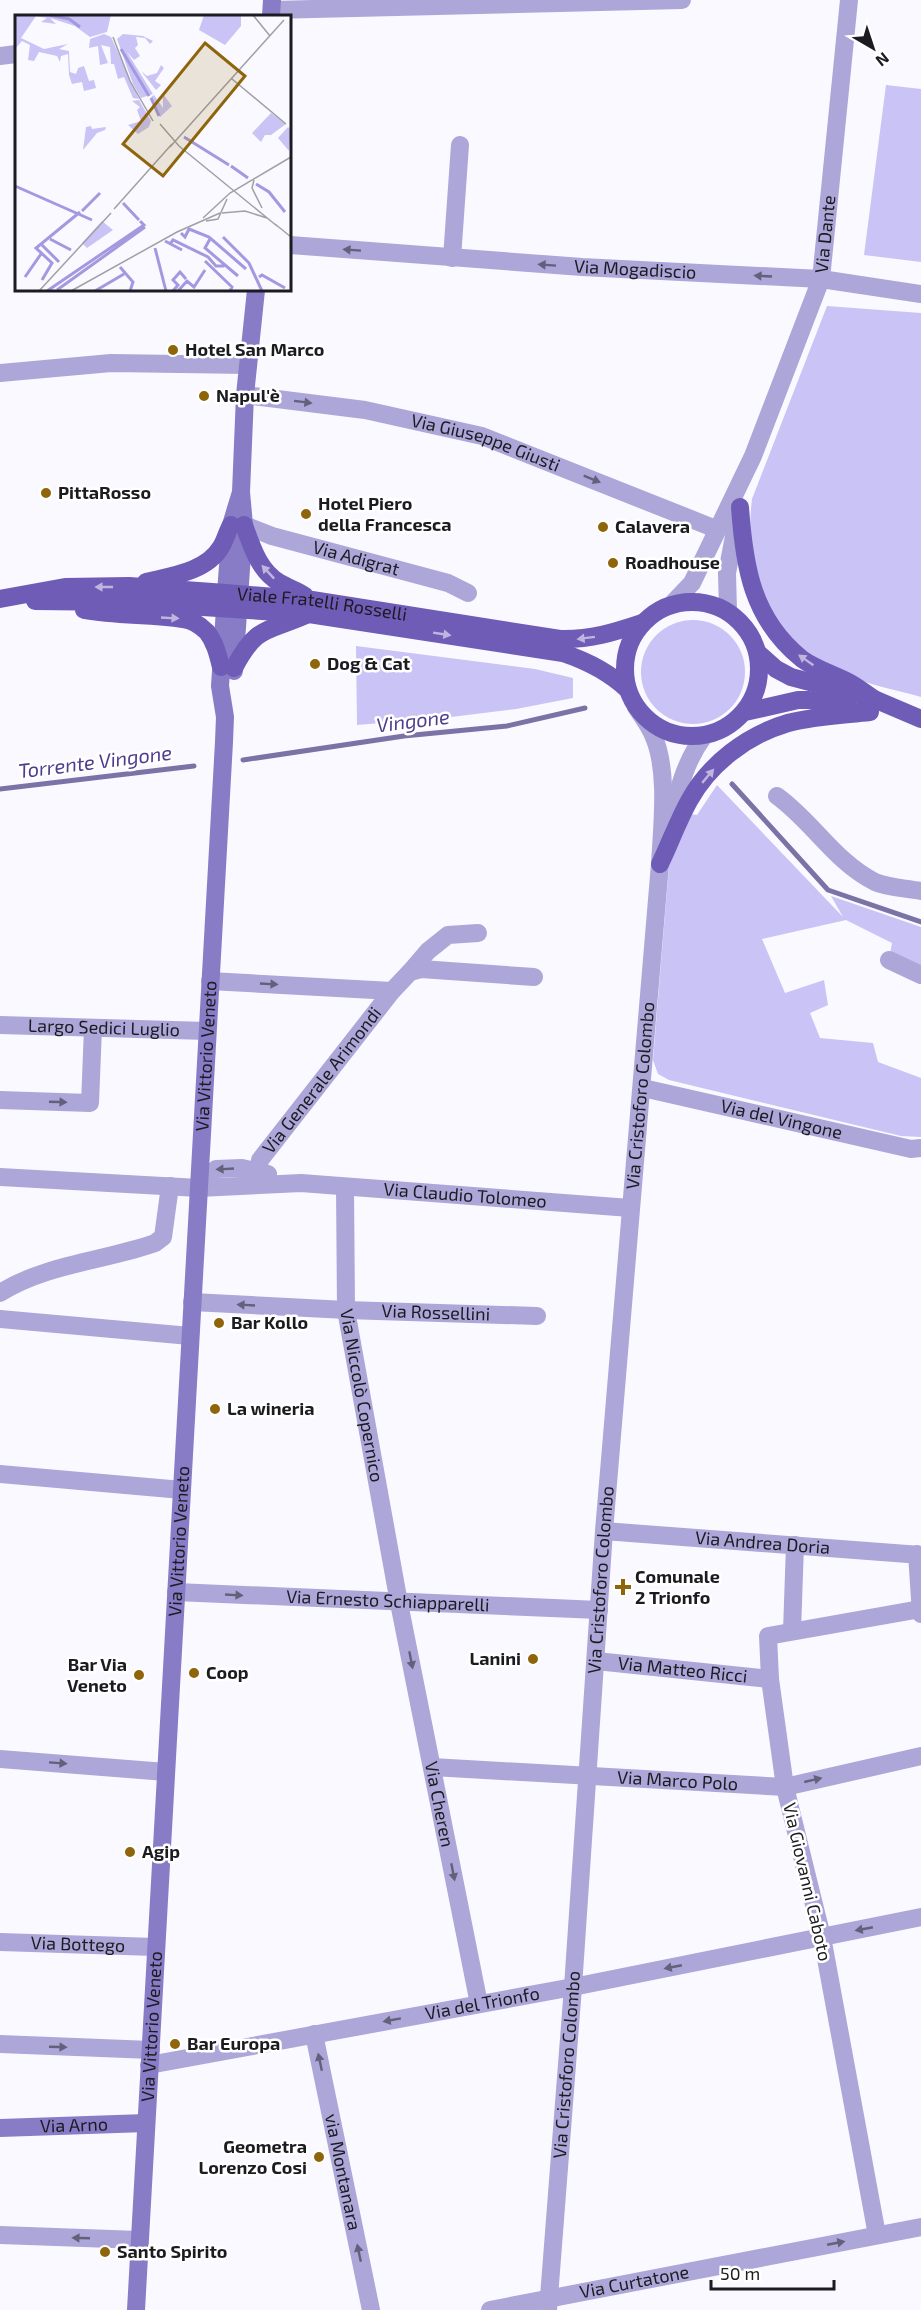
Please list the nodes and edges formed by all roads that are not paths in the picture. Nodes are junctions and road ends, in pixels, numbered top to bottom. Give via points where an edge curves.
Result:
1 (682, 0) edge
2 (849, 0) edge
3 (272, 9) edge
4 (15, 54) edge
5 (0, 56) edge
6 (460, 145) dead end
7 (291, 246) edge
8 (452, 258) junction
9 (821, 279) junction
10 (256, 291) edge
11 (921, 294) edge
12 (248, 365) junction
13 (0, 373) edge
14 (245, 395) junction
15 (753, 456) junction
16 (740, 507) junction
17 (237, 525) junction
18 (716, 529) junction
19 (129, 586) junction
20 (468, 593) dead end
21 (0, 600) edge
22 (29, 601) junction
23 (232, 601) junction
24 (670, 605) junction
25 (310, 607) junction
26 (728, 611) junction
27 (642, 623) junction
28 (758, 653) junction
29 (227, 668) junction
30 (628, 690) junction
31 (872, 706) junction
32 (636, 707) junction
33 (745, 712) junction
34 (913, 716) edge
35 (704, 736) junction
36 (777, 796) dead end
37 (660, 864) junction
38 (921, 891) edge
39 (478, 933) dead end
40 (889, 960) dead end
41 (410, 972) junction
42 (921, 975) edge
43 (534, 977) dead end
44 (210, 981) junction
45 (392, 991) junction
46 (0, 1025) edge
47 (93, 1028) junction
48 (207, 1031) junction
49 (642, 1088) junction
50 (0, 1100) edge
51 (921, 1148) edge
52 (258, 1171) junction
53 (0, 1177) edge
54 (301, 1183) junction
55 (170, 1186) junction
56 (345, 1187) junction
57 (199, 1188) junction
58 (630, 1208) junction
59 (0, 1293) edge
60 (192, 1302) junction
61 (346, 1310) junction
62 (537, 1316) dead end
63 (0, 1319) edge
64 (190, 1336) junction
65 (0, 1474) edge
66 (182, 1490) junction
67 (604, 1531) junction
68 (795, 1545) junction
69 (919, 1554) edge
70 (176, 1592) junction
71 (399, 1603) junction
72 (599, 1610) junction
73 (920, 1611) edge
74 (792, 1631) junction
75 (596, 1661) junction
76 (770, 1679) junction
77 (921, 1756) edge
78 (0, 1759) edge
79 (432, 1767) junction
80 (166, 1772) junction
81 (588, 1775) junction
82 (785, 1787) junction
83 (921, 1917) edge
84 (822, 1937) junction
85 (0, 1942) edge
86 (155, 1947) junction
87 (573, 1987) junction
88 (479, 2004) junction
89 (314, 2034) junction
90 (0, 2044) edge
91 (150, 2057) junction
92 (146, 2123) junction
93 (0, 2128) edge
94 (921, 2227) edge
95 (0, 2235) edge
96 (877, 2235) junction
97 (140, 2240) junction
98 (549, 2304) edge
99 (136, 2310) edge
100 (371, 2310) edge
101 (490, 2310) edge

1 - 3 street
2 - 9 street, Via Dante
4 - 5 street
6 - 8 street
8 -> 7 street, Via Mogadiscio
9 -> 8 street, Via Mogadiscio
9 - 11 street, Via Mogadiscio
9 - 15 street, Via Dante
10 - 12 main road, Via Vittorio Veneto
12 - 13 street via 111,363
12 - 14 main road, Via Vittorio Veneto
14 - 17 main road, Via Vittorio Veneto
14 -> 18 street, Via Giuseppe Giusti via 365,410 482,436
15 - 16 street, Via Dante
15 - 18 street, Via Dante
16 - 26 street, Via Dante via 727,573
31 -> 16 main road via 851,683 804,660 772,627 747,572
17 - 19 main road via 206,563
17 - 20 street, Via Adigrat via 448,583
17 - 23 main road, Via Vittorio Veneto
25 -> 17 main road via 298,590 266,573
18 - 24 street, Via Dante via 692,583
19 -> 21 main road, Viale Fratelli Rosselli via 65,587
19 - 23 main road, Viale Fratelli Rosselli
21 - 22 main road, Viale Fratelli Rosselli
22 - 23 main road, Viale Fratelli Rosselli
22 -> 29 main road via 113,615 185,619 207,632
23 - 25 main road, Viale Fratelli Rosselli
23 - 29 main road, Via Vittorio Veneto
24 - 26 main road via 700,602
24 - 27 main road
27 -> 25 main road, Viale Fratelli Rosselli via 579,640
25 - 29 main road via 286,624 259,634
25 -> 30 main road, Viale Fratelli Rosselli via 563,653 613,676
26 - 28 main road via 747,630
27 - 30 main road via 626,654
28 - 31 main road via 791,677
28 - 33 main road via 759,684
29 - 44 main road, Via Vittorio Veneto via 232,687 225,717
30 - 32 main road
31 - 33 main road via 809,700
31 - 34 main road
37 -> 31 main road via 690,800 734,749 787,723
32 - 35 main road via 666,731
32 - 37 street, Via Cristoforo Colombo via 654,736 662,770
33 - 35 main road via 733,723
35 - 37 street, Via Cristoforo Colombo via 692,751 683,773
36 - 38 street via 794,808 843,862 877,883
37 - 49 street, Via Cristoforo Colombo
39 - 41 street, Via Generale Arimondi via 448,935
40 - 42 street
41 - 43 street via 421,969
41 - 45 street, Via Generale Arimondi
44 -> 45 street
44 - 48 main road, Via Vittorio Veneto
45 - 52 street, Via Generale Arimondi via 260,1160
46 - 47 street, Largo Sedici Luglio
47 - 48 street, Largo Sedici Luglio
50 -> 47 street via 90,1103
48 - 57 main road, Via Vittorio Veneto
49 - 51 street, Via del Vingone via 911,1149
49 - 58 street, Via Cristoforo Colombo
52 - 54 street, Via Claudio Tolomeo
52 -> 57 street, Via Claudio Tolomeo via 216,1169
53 - 55 street
54 - 56 street, Via Claudio Tolomeo
54 - 57 street, Via Claudio Tolomeo
55 - 57 street
55 - 59 street via 163,1237 155,1243 60,1269
56 - 58 street, Via Claudio Tolomeo
56 - 61 street, Via Niccolò Copernico
57 - 60 main road, Via Vittorio Veneto
58 - 67 street, Via Cristoforo Colombo
61 -> 60 street, Via Rossellini
60 - 64 main road, Via Vittorio Veneto
61 - 62 street, Via Rossellini
61 - 71 street, Via Niccolò Copernico
63 - 64 street
64 - 66 main road, Via Vittorio Veneto
65 - 66 street
66 - 70 main road, Via Vittorio Veneto
67 - 68 street, Via Andrea Doria
67 - 72 street, Via Cristoforo Colombo
68 - 69 street, Via Andrea Doria
68 - 74 street
69 - 73 street
70 -> 71 street, Via Ernesto Schiapparelli
70 - 80 main road, Via Vittorio Veneto
71 - 72 street, Via Ernesto Schiapparelli
71 -> 79 street, Via Cheren
72 - 75 street, Via Cristoforo Colombo
73 - 74 street
74 - 76 street, Via Giovanni Caboto via 768,1636
75 - 76 street, Via Matteo Ricci
75 - 81 street, Via Cristoforo Colombo
76 - 82 street, Via Giovanni Caboto
82 -> 77 street, Via Marco Polo
78 -> 80 street
79 - 81 street, Via Marco Polo
79 -> 88 street, Via Cheren
80 - 86 main road, Via Vittorio Veneto
81 - 82 street, Via Marco Polo
81 - 87 street, Via Cristoforo Colombo
82 - 84 street, Via Giovanni Caboto
83 -> 84 street, Via del Trionfo
84 -> 87 street, Via del Trionfo
84 - 96 street, Via Giovanni Caboto
85 - 86 street, Via Bottego
86 - 91 main road, Via Vittorio Veneto
87 - 88 street, Via del Trionfo
87 - 98 street, Via Cristoforo Colombo
88 -> 89 street, Via del Trionfo
89 - 91 street, Via del Trionfo
100 -> 89 street, via Montanara
90 -> 91 street, Via del Trionfo
91 - 92 main road, Via Vittorio Veneto
92 - 93 main road, Via Arno
92 - 97 main road, Via Vittorio Veneto
94 - 96 street, Via Curtatone
97 -> 95 street
98 -> 96 street, Via Curtatone
97 - 99 main road, Via Vittorio Veneto
98 - 101 street, Via Curtatone

